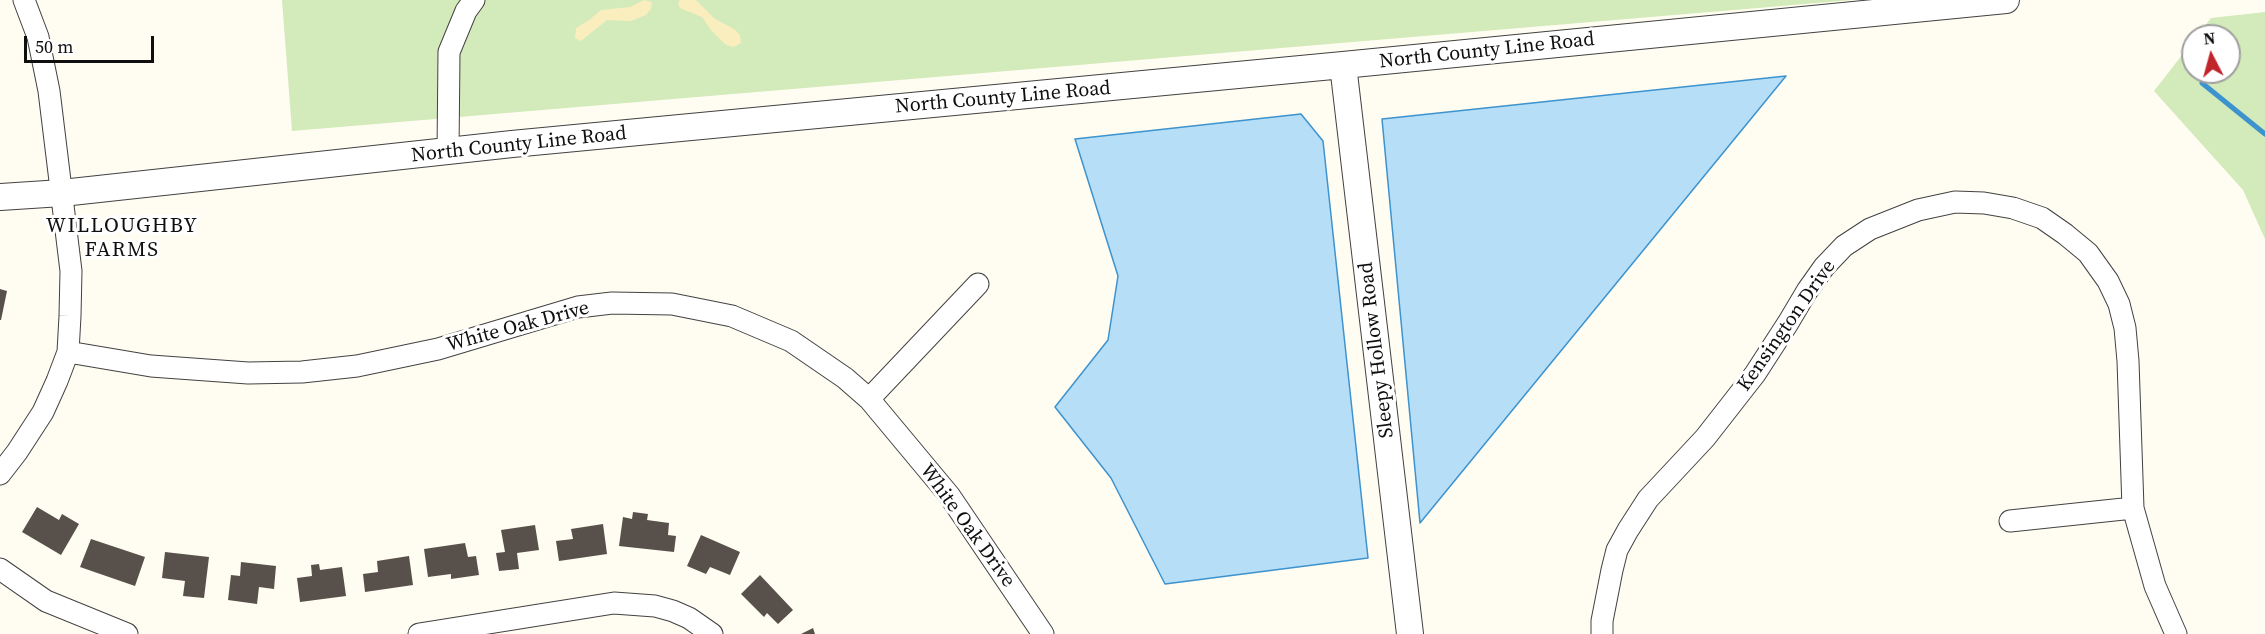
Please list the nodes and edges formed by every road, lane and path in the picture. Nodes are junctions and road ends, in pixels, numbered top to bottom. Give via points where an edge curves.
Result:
1 (24, 0) edge
2 (474, 0) edge
3 (2006, 0) edge
4 (1343, 66) junction
5 (448, 152) junction
6 (62, 193) junction
7 (0, 197) edge
8 (978, 284) dead end
9 (68, 352) junction
10 (869, 399) junction
11 (0, 474) edge
12 (2133, 508) junction
13 (2010, 521) dead end
14 (0, 569) edge
15 (127, 634) edge
16 (419, 634) edge
17 (712, 634) edge
18 (1043, 634) edge
19 (1410, 634) edge
20 (1602, 634) edge
21 (2176, 634) edge

1 - 6 street via 38,37 49,91
2 - 5 street via 448,52
3 - 4 street, North County Line Road
4 - 5 street, North County Line Road
4 - 19 street, Sleepy Hollow Road
5 - 6 street, North County Line Road
6 - 7 street, North County Line Road
6 - 9 street via 71,271
8 - 10 street
9 - 10 street, White Oak Drive via 161,367 302,372 357,366 438,349 578,307 672,304 732,316 791,341
9 - 11 street via 43,412
10 - 18 street, White Oak Drive via 949,495
12 - 13 street
12 - 20 street, Kensington Drive via 2125,328 2119,304 2099,266 2042,218 2013,208 1955,202 1918,210 1870,229 1844,246 1824,267 1755,374 1705,438 1648,499 1617,550 1607,588
12 - 21 street, Kensington Drive via 2155,586
14 - 15 street via 46,602
16 - 17 street via 614,603 673,611

